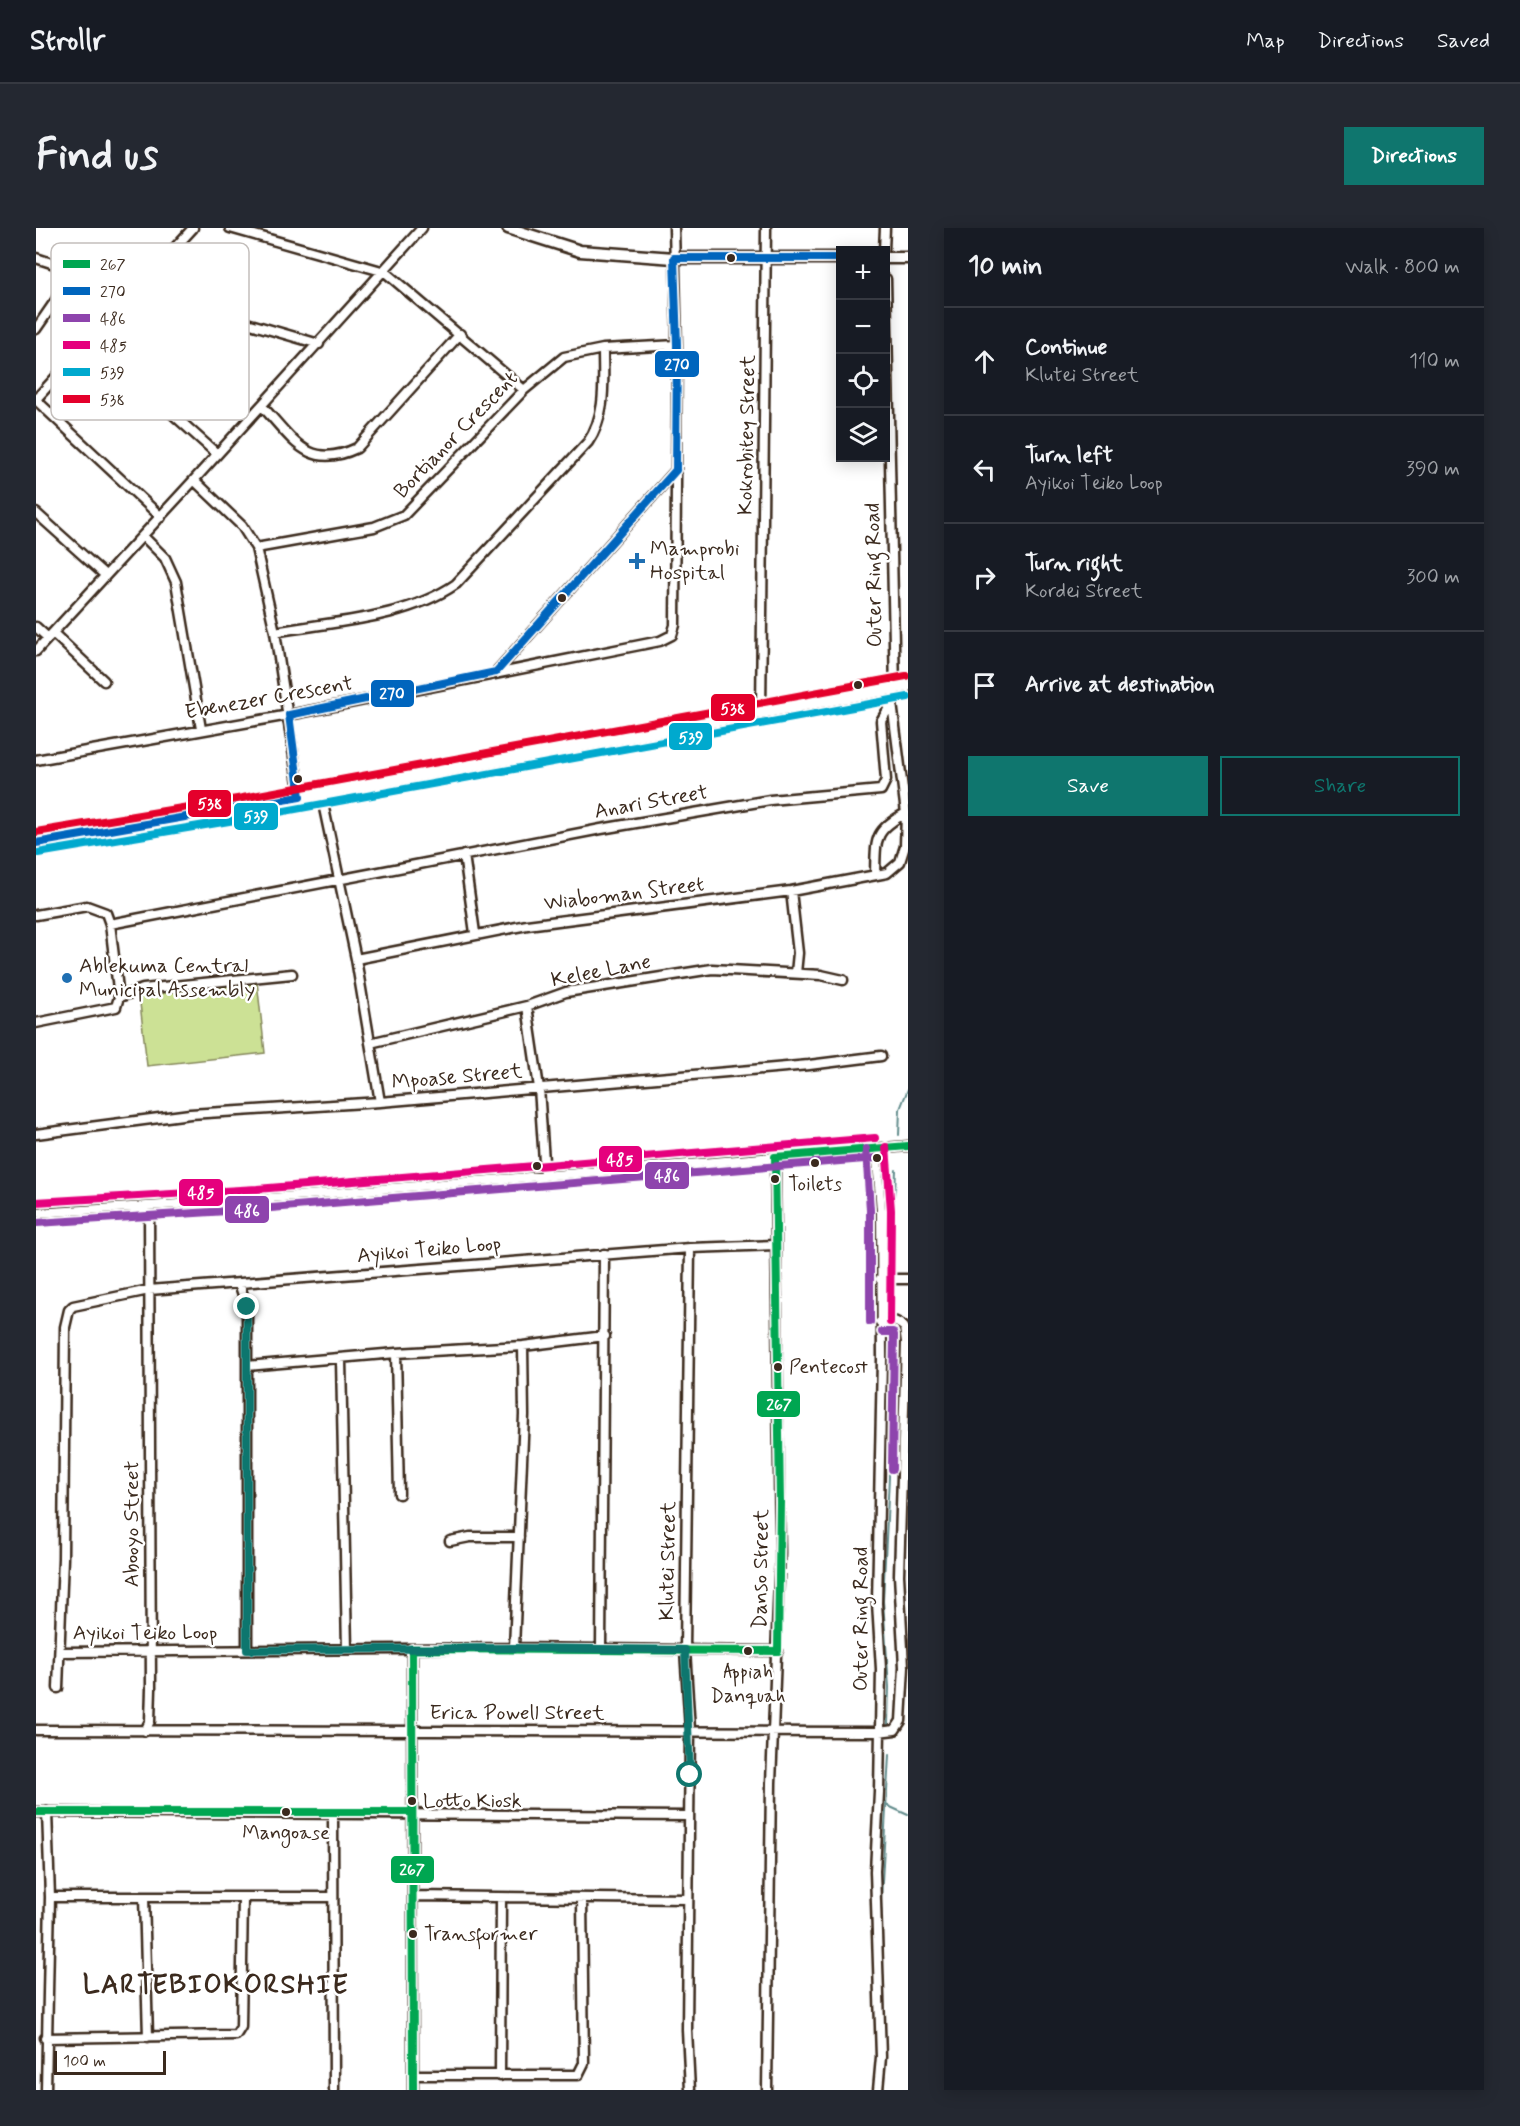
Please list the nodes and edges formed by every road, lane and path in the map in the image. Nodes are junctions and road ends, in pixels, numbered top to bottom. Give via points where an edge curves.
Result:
1 (193, 228) edge
2 (230, 228) edge
3 (422, 228) edge
4 (508, 228) edge
5 (674, 228) edge
6 (766, 228) edge
7 (885, 228) edge
8 (180, 243) edge
9 (884, 246) edge
10 (36, 258) edge
11 (674, 258) junction
12 (766, 258) junction
13 (836, 258) edge
14 (890, 258) edge
15 (908, 258) edge
16 (51, 263) edge
17 (384, 272) junction
18 (886, 300) edge
19 (51, 307) edge
20 (249, 323) edge
21 (36, 329) edge
22 (460, 334) junction
23 (319, 344) junction
24 (677, 345) junction
25 (603, 349) junction
26 (51, 383) edge
27 (524, 390) junction
28 (36, 399) edge
29 (262, 406) junction
30 (51, 413) edge
31 (249, 419) edge
32 (58, 420) edge
33 (178, 420) edge
34 (248, 420) edge
35 (216, 453) junction
36 (676, 470) junction
37 (195, 480) junction
38 (36, 513) edge
39 (161, 517) junction
40 (143, 536) junction
41 (256, 548) junction
42 (105, 575) junction
43 (36, 627) edge
44 (275, 632) junction
45 (50, 636) junction
46 (36, 651) edge
47 (495, 672) junction
48 (104, 681) dead end
49 (908, 686) edge
50 (895, 689) junction
51 (892, 703) junction
52 (761, 714) junction
53 (289, 715) junction
54 (201, 729) junction
55 (36, 759) edge
56 (321, 794) junction
57 (300, 797) junction
58 (906, 813) junction
59 (36, 843) edge
60 (464, 855) junction
61 (896, 867) joint
62 (875, 875) junction
63 (338, 878) junction
64 (790, 891) junction
65 (36, 915) edge
66 (110, 924) junction
67 (475, 933) junction
68 (356, 959) junction
69 (796, 973) junction
70 (292, 974) dead end
71 (843, 980) dead end
72 (119, 997) junction
73 (527, 1006) junction
74 (36, 1023) edge
75 (370, 1043) junction
76 (881, 1056) dead end
77 (539, 1088) junction
78 (380, 1102) junction
79 (36, 1134) edge
80 (908, 1146) edge
81 (876, 1148) junction
82 (775, 1157) junction
83 (545, 1176) junction
84 (148, 1207) junction
85 (36, 1214) edge
86 (776, 1245) junction
87 (690, 1248) junction
88 (604, 1254) junction
89 (908, 1278) edge
90 (880, 1279) junction
91 (239, 1283) junction
92 (149, 1290) junction
93 (880, 1322) junction
94 (605, 1336) junction
95 (523, 1346) junction
96 (396, 1353) junction
97 (341, 1360) junction
98 (247, 1366) junction
99 (905, 1469) edge
100 (399, 1494) dead end
101 (519, 1537) junction
102 (450, 1541) dead end
103 (514, 1648) junction
104 (601, 1648) junction
105 (412, 1649) junction
106 (247, 1650) junction
107 (347, 1650) junction
108 (685, 1650) junction
109 (778, 1651) junction
110 (61, 1652) junction
111 (149, 1653) junction
112 (58, 1688) dead end
113 (773, 1730) junction
114 (36, 1731) edge
115 (145, 1731) junction
116 (412, 1731) junction
117 (690, 1731) junction
118 (878, 1732) junction
119 (36, 1812) edge
120 (47, 1812) junction
121 (412, 1812) junction
122 (333, 1813) junction
123 (689, 1815) junction
124 (414, 1896) junction
125 (50, 1897) junction
126 (144, 1897) junction
127 (333, 1897) junction
128 (243, 1898) junction
129 (501, 1898) junction
130 (582, 1899) junction
131 (688, 1899) junction
132 (148, 2037) junction
133 (45, 2038) junction
134 (414, 2075) junction
135 (500, 2076) junction
136 (46, 2090) edge
137 (334, 2090) edge
138 (413, 2090) edge
139 (690, 2090) edge
140 (766, 2090) edge
141 (878, 2090) edge

1 - 8 street
2 - 17 street
3 - 17 street
4 - 11 street via 580,251
5 - 11 street, Ebenezer Crescent
6 - 12 street, Kokrobitey Street
7 - 9 street
10 - 16 street
11 - 12 street
11 - 24 street, Ebenezer Crescent
12 - 13 street
12 - 52 street, Kokrobitey Street
14 - 15 street
17 - 22 street
17 - 23 street
18 - 50 street, Outer Ring Road
19 - 21 street
20 - 23 street
22 - 27 street
22 - 29 street via 357,448 343,455 328,458 303,450
23 - 29 street
24 - 25 street, Bortianor Crescent
24 - 36 street, Ebenezer Crescent
25 - 27 street, Bortianor Crescent via 564,357
25 - 44 street via 603,411 597,429 456,584 434,599 409,608
26 - 28 street
27 - 41 street, Bortianor Crescent via 404,515 374,527
28 - 30 street
29 - 31 street
32 - 39 street
33 - 35 street
34 - 35 street
35 - 37 street
36 - 47 street
36 - 47 street, Ebenezer Crescent via 672,635 660,641
37 - 39 street
37 - 41 street via 242,526
38 - 42 street
39 - 40 street
40 - 42 street
40 - 54 street via 165,558 176,582
41 - 44 street
42 - 45 street
43 - 45 street
44 - 53 street
45 - 46 street
45 - 48 street
47 - 53 street, Ebenezer Crescent
49 - 50 street
50 - 51 street, Outer Ring Road
50 - 52 street
51 - 58 street, Outer Ring Road
51 - 60 street, Anari Street via 881,722 886,780 881,790 728,807
52 - 56 street
53 - 54 street, Ebenezer Crescent
53 - 57 street
54 - 55 street, Ebenezer Crescent
56 - 57 street
56 - 63 street
57 - 59 street
58 - 61 street, Outer Ring Road via 905,853
58 - 62 street via 885,824 880,832
60 - 63 street, Anari Street
60 - 67 street
61 - 62 street, Wiaboman Street
62 - 64 street, Wiaboman Street
63 - 66 street, Anari Street
63 - 68 street
64 - 67 street, Wiaboman Street
64 - 69 street via 798,953
65 - 66 street via 96,907 106,913
66 - 72 street
67 - 68 street, Wiaboman Street
68 - 75 street
69 - 71 street, Kelee Lane
69 - 73 street, Kelee Lane via 712,969 566,992
70 - 72 street via 143,989
72 - 74 street via 116,1007
73 - 75 street, Kelee Lane
73 - 77 street
75 - 78 street
76 - 77 street, Mpoase Street
77 - 78 street, Mpoase Street
77 - 83 street
78 - 79 street, Mpoase Street via 190,1114
80 - 81 street
81 - 82 street
81 - 90 street, Outer Ring Road via 881,1210
82 - 83 street
82 - 86 street, Danso Street
83 - 84 street
84 - 85 street
84 - 92 street, Abooyo Street
86 - 87 street, Ayikoi Teiko Loop
86 - 109 street, Danso Street
87 - 88 street, Ayikoi Teiko Loop
87 - 108 street, Klutei Street
88 - 91 street, Ayikoi Teiko Loop
88 - 94 street
89 - 90 street
90 - 93 street, Outer Ring Road
91 - 92 street, Ayikoi Teiko Loop
91 - 98 street via 247,1307
92 - 110 street, Ayikoi Teiko Loop via 73,1305 64,1327
92 - 111 street, Abooyo Street
93 - 99 street via 893,1320 904,1327
93 - 118 street, Outer Ring Road
94 - 95 street
94 - 104 street
95 - 96 street
95 - 101 street
96 - 97 street
96 - 100 street
97 - 98 street
97 - 107 street
98 - 106 street
99 - 118 street, Erica Powell Street via 899,1575 904,1667 901,1721 898,1728
101 - 102 street
101 - 103 street
103 - 104 street, Ayikoi Teiko Loop
103 - 105 street, Ayikoi Teiko Loop
104 - 108 street, Ayikoi Teiko Loop
105 - 107 street, Ayikoi Teiko Loop
105 - 116 street
106 - 107 street, Ayikoi Teiko Loop
106 - 111 street, Ayikoi Teiko Loop
108 - 109 street, Ayikoi Teiko Loop
108 - 117 street, Klutei Street
109 - 113 street, Danso Street
110 - 111 street, Ayikoi Teiko Loop
110 - 112 street
111 - 115 street, Abooyo Street via 150,1713
113 - 117 street, Erica Powell Street
113 - 118 street, Erica Powell Street
113 - 140 street, Danso Street
114 - 115 street
115 - 116 street, Erica Powell Street
116 - 117 street, Erica Powell Street
116 - 121 street
117 - 123 street, Klutei Street
118 - 141 street, Outer Ring Road
119 - 120 street
120 - 122 street
120 - 125 street
121 - 122 street
121 - 123 street
121 - 124 street
122 - 127 street
123 - 131 street, Klutei Street
124 - 129 street
124 - 134 street
125 - 126 street
125 - 133 street
126 - 128 street
126 - 132 street
127 - 128 street
127 - 137 street
128 - 132 street via 239,2032 230,2037
129 - 130 street
129 - 135 street
130 - 131 street
130 - 135 street via 583,2070 565,2077
131 - 139 street, Klutei Street
132 - 133 street
133 - 136 street
134 - 135 street
134 - 138 street

